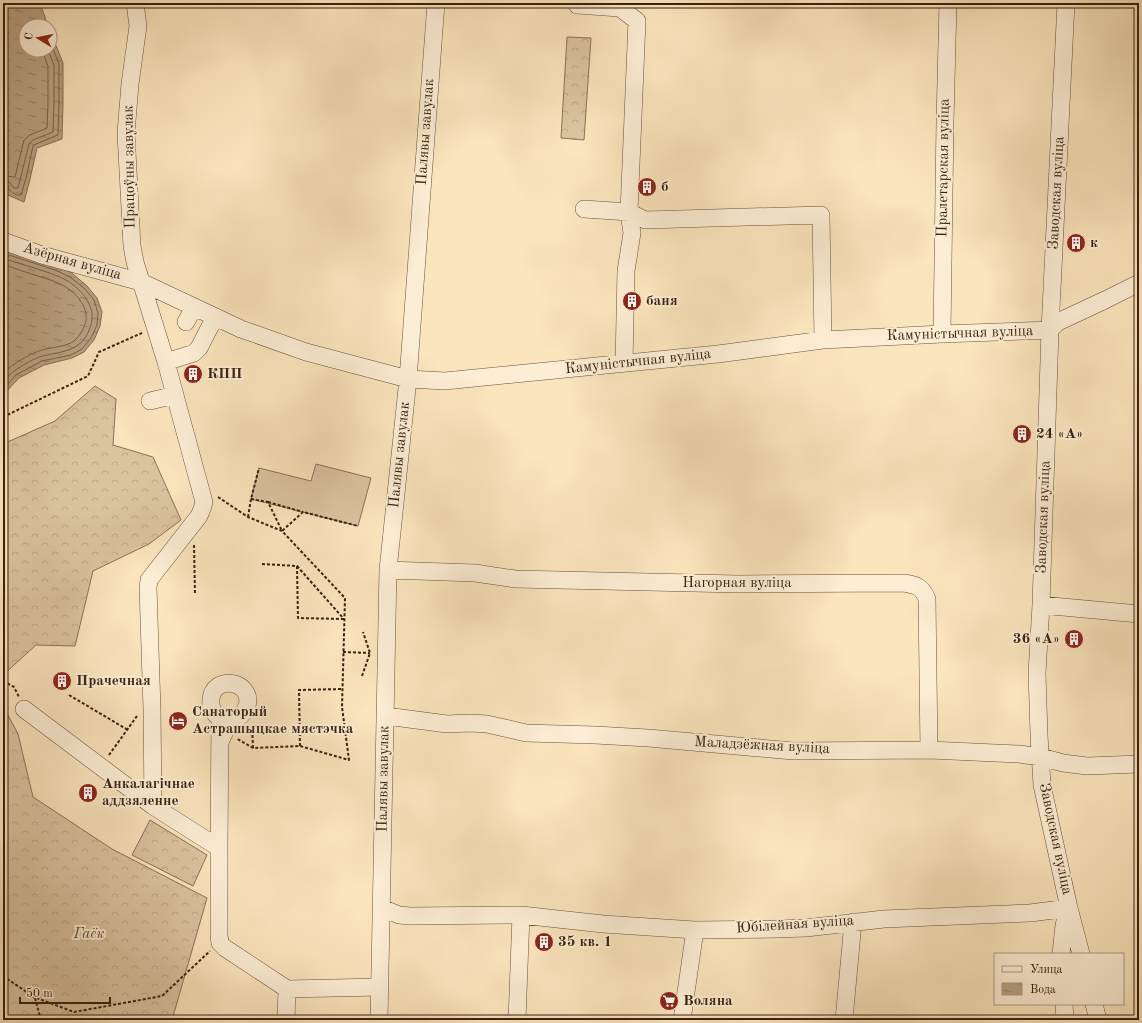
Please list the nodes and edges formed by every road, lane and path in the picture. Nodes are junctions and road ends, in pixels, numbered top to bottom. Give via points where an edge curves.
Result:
1 (135, 3) edge
2 (436, 3) edge
3 (948, 3) edge
4 (1066, 3) edge
5 (577, 5) dead end
6 (584, 209) dead end
7 (629, 212) junction
8 (3, 241) edge
9 (142, 282) junction
10 (1139, 283) edge
11 (215, 317) junction
12 (156, 326) junction
13 (1050, 330) junction
14 (942, 334) junction
15 (823, 340) junction
16 (166, 362) junction
17 (624, 363) junction
18 (408, 379) junction
19 (175, 395) junction
20 (150, 401) dead end
21 (3, 417) edge
22 (259, 468) dead end
23 (217, 496) dead end
24 (251, 499) junction
25 (268, 502) junction
26 (303, 512) junction
27 (248, 517) junction
28 (358, 526) dead end
29 (282, 531) junction
30 (194, 543) dead end
31 (262, 564) dead end
32 (297, 566) junction
33 (388, 570) junction
34 (195, 595) dead end
35 (1041, 605) junction
36 (1139, 614) edge
37 (344, 618) junction
38 (363, 632) dead end
39 (343, 652) junction
40 (370, 653) junction
41 (362, 676) dead end
42 (3, 682) edge
43 (342, 689) junction
44 (69, 695) dead end
45 (24, 709) joint
46 (152, 709) junction
47 (386, 716) junction
48 (128, 730) junction
49 (223, 737) joint
50 (300, 746) junction
51 (929, 750) junction
52 (1041, 757) junction
53 (1139, 764) edge
54 (101, 767) junction
55 (153, 806) junction
56 (219, 848) junction
57 (382, 908) junction
58 (1069, 908) junction
59 (521, 915) junction
60 (852, 922) junction
61 (695, 930) junction
62 (220, 943) junction
63 (1061, 953) edge
64 (1081, 953) edge
65 (3, 976) edge
66 (380, 987) junction
67 (287, 989) junction
68 (34, 997) junction
69 (1064, 1005) edge
70 (1094, 1005) edge
71 (41, 1020) edge
72 (286, 1020) edge
73 (379, 1020) edge
74 (517, 1020) edge
75 (682, 1020) edge
76 (844, 1020) edge
77 (1065, 1020) edge
78 (1098, 1020) edge

1 - 9 street, Працоўны завулак via 138,26 126,133 132,246
2 - 18 street, Палявы завулак
3 - 14 street, Пралетарская вуліца
4 - 13 street, Заводская вуліца
5 - 7 street via 620,8 637,22
6 - 7 street
7 - 15 street via 646,220 821,215
7 - 17 street via 632,233 626,271
8 - 9 street, Азёрная вуліца
9 - 11 street, Камуністычная вуліца via 190,315
9 - 12 street, Працоўны завулак
10 - 13 street, Камуністычная вуліца via 1058,322
11 - 16 street via 200,348 194,353
11 - 18 street, Камуністычная вуліца via 306,352
12 - 16 street, Працоўны завулак
12 - 21 path via 99,352 88,376
13 - 14 street, Камуністычная вуліца
13 - 35 street, Заводская вуліца
14 - 15 street, Камуністычная вуліца
15 - 17 street, Камуністычная вуліца
16 - 19 street, Працоўны завулак
17 - 18 street, Камуністычная вуліца via 445,381
18 - 33 street, Палявы завулак
19 - 20 street
19 - 46 street, Працоўны завулак via 204,502 199,516 149,580
22 - 24 path
23 - 27 path
24 - 25 path
24 - 27 path
25 - 26 path
25 - 29 path
26 - 28 path
26 - 29 path
27 - 29 path
29 - 37 path via 345,598
30 - 34 path
31 - 32 path
32 - 37 path
32 - 37 path via 298,618
33 - 47 street, Палявы завулак
33 - 51 street, Нагорная вуліца via 475,573 515,579 738,584 914,584 923,591 927,599
35 - 36 street
35 - 52 street, Заводская вуліца via 1037,673
37 - 39 path
38 - 40 path
39 - 40 path
39 - 43 path
40 - 41 path
42 - 45 path via 14,687
43 - 50 path via 299,690
43 - 50 path via 349,760
44 - 48 path
45 - 54 street
46 - 48 path via 140,713
46 - 55 street, Працоўны завулак
47 - 51 street, Маладзёжная вуліца via 447,724 487,724 526,733 648,738 793,751
47 - 57 street, Палявы завулак
48 - 54 path
49 - 50 path via 252,748
49 - 56 street
51 - 52 street, Маладзёжная вуліца
52 - 53 street, Маладзёжная вуліца via 1087,766
52 - 58 street, Заводская вуліца via 1042,785
54 - 55 street
55 - 56 street
56 - 62 street
57 - 59 street, Юбілейная вуліца via 399,915 410,916
57 - 66 street
58 - 60 street, Юбілейная вуліца via 1030,913
58 - 63 street
58 - 64 street, Заводская вуліца
59 - 61 street, Юбілейная вуліца
59 - 74 street
60 - 61 street, Юбілейная вуліца via 806,928
60 - 76 street
61 - 75 street
62 - 67 street
62 - 68 path via 162,996 74,1012
65 - 68 path
66 - 67 street
66 - 73 street
67 - 72 street
68 - 71 path
69 - 77 street
70 - 78 street

